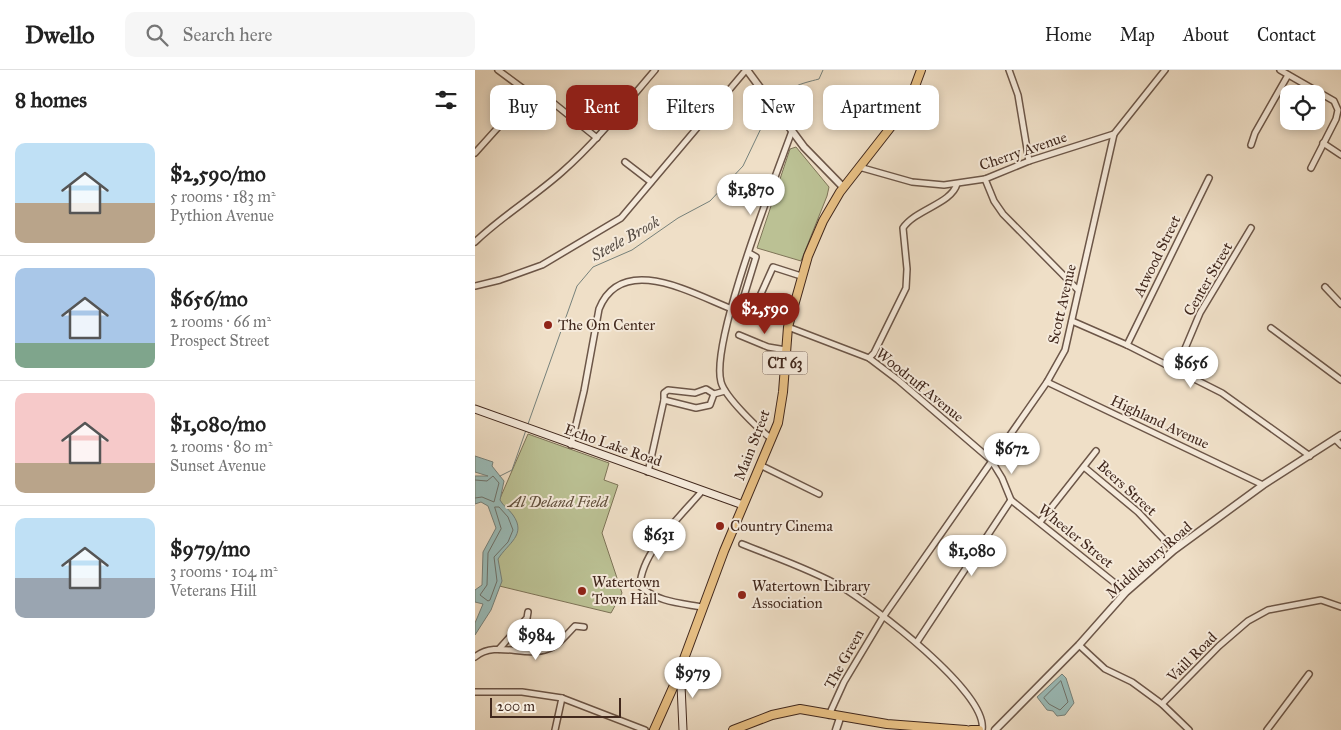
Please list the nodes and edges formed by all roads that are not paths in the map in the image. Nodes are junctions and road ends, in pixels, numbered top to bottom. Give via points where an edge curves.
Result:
1 (498, 70) edge
2 (655, 70) edge
3 (746, 70) edge
4 (921, 70) edge
5 (1009, 70) edge
6 (1165, 70) edge
7 (1279, 70) edge
8 (1288, 75) junction
9 (518, 85) edge
10 (556, 103) edge
11 (496, 130) edge
12 (792, 131) junction
13 (1114, 134) junction
14 (597, 138) junction
15 (1323, 143) junction
16 (1251, 145) dead end
17 (475, 153) edge
18 (1341, 155) edge
19 (1029, 161) junction
20 (625, 162) dead end
21 (858, 166) junction
22 (1311, 168) dead end
23 (1209, 178) dead end
24 (985, 179) junction
25 (651, 182) junction
26 (957, 184) junction
27 (843, 187) junction
28 (1251, 228) dead end
29 (475, 242) edge
30 (749, 253) junction
31 (801, 276) junction
32 (475, 286) edge
33 (1325, 287) dead end
34 (1078, 290) junction
35 (1341, 304) edge
36 (732, 309) junction
37 (745, 309) junction
38 (743, 316) dead end
39 (1072, 321) junction
40 (788, 327) junction
41 (1271, 328) dead end
42 (739, 335) dead end
43 (1127, 345) junction
44 (786, 350) junction
45 (869, 358) junction
46 (1176, 370) junction
47 (1341, 380) edge
48 (1047, 382) junction
49 (725, 391) junction
50 (714, 394) junction
51 (664, 400) junction
52 (475, 409) edge
53 (1341, 435) edge
54 (772, 438) junction
55 (1335, 439) junction
56 (571, 445) junction
57 (1341, 445) edge
58 (1096, 451) dead end
59 (1310, 456) junction
60 (991, 460) junction
61 (760, 465) junction
62 (1084, 467) junction
63 (648, 472) junction
64 (1263, 485) junction
65 (702, 491) junction
66 (819, 494) dead end
67 (1011, 500) junction
68 (743, 505) junction
69 (1040, 522) junction
70 (742, 544) dead end
71 (1175, 550) junction
72 (1125, 592) junction
73 (1340, 604) edge
74 (702, 607) junction
75 (528, 612) dead end
76 (883, 616) junction
77 (584, 627) dead end
78 (917, 642) junction
79 (1079, 645) junction
80 (499, 649) junction
81 (475, 657) edge
82 (678, 673) junction
83 (1309, 674) dead end
84 (475, 692) edge
85 (562, 698) junction
86 (1162, 704) junction
87 (829, 715) junction
88 (840, 718) junction
89 (555, 730) edge
90 (645, 730) edge
91 (654, 730) edge
92 (683, 730) edge
93 (733, 730) edge
94 (836, 730) edge
95 (966, 730) edge
96 (971, 730) edge
97 (981, 730) edge
98 (995, 730) edge
99 (1189, 730) edge
100 (1267, 730) edge

1 - 9 street
2 - 14 street
3 - 12 street
3 - 25 street
4 - 21 main road, Main Street / CT 63 via 915,91 900,118
5 - 19 street via 1018,95
6 - 13 street
7 - 8 street
8 - 15 street via 1334,101 1338,110 1336,119
8 - 16 street
10 - 14 street
11 - 17 street
12 - 27 street
12 - 30 street
13 - 19 street, Cherry Avenue
13 - 34 street, Scott Avenue
14 - 29 street via 561,174 515,207
15 - 18 street
15 - 22 street
19 - 24 street, Cherry Avenue
20 - 25 street
21 - 26 street, Cherry Avenue via 912,182
21 - 27 main road, Main Street / CT 63
23 - 43 street, Atwood Street
24 - 26 street, Cherry Avenue
24 - 34 street via 1003,214
25 - 32 street via 621,218 604,230 530,270
26 - 45 street via 951,195 917,213 903,228 906,288 875,353
27 - 31 main road, Main Street / CT 63 via 823,221
28 - 46 street, Center Street via 1200,313
30 - 36 street
30 - 37 street via 756,257 744,296
31 - 37 street via 773,268 755,307
31 - 40 main road, Main Street / CT 63
33 - 35 street
34 - 39 street, Scott Avenue
36 - 49 street via 720,360 720,377
36 - 56 street via 656,280 634,279 612,289 599,309
37 - 38 street
39 - 43 street
39 - 48 street, Scott Avenue via 1065,350
40 - 44 main road, Main Street / CT 63
40 - 45 street, Woodruff Avenue
41 - 47 street
42 - 44 street via 767,348
43 - 46 street
44 - 54 main road, Main Street / CT 63 via 780,413
45 - 60 street, Woodruff Avenue
46 - 59 street via 1222,393
48 - 60 street, Scott Avenue
48 - 64 street, Highland Avenue
49 - 50 street
49 - 54 street
50 - 51 street via 710,405 696,408
50 - 51 street via 706,388 695,393 668,390 664,393
51 - 63 street
52 - 56 main road, Echo Lake Road
53 - 55 street, Middlebury Road
54 - 61 main road, Main Street / CT 63
55 - 57 street
55 - 59 street, Middlebury Road
56 - 63 main road, Echo Lake Road
58 - 62 street
59 - 64 street, Middlebury Road
60 - 67 street, Woodruff Avenue via 1003,478
60 - 76 street
61 - 66 street
61 - 68 main road, Main Street / CT 63
62 - 69 street
62 - 71 street, Beers Street via 1138,512
63 - 65 main road, Echo Lake Road
64 - 71 street, Middlebury Road
65 - 68 main road, Echo Lake Road
65 - 74 street via 646,561 640,574 640,586 648,594 666,601
67 - 69 street, Wheeler Street
67 - 78 street
68 - 74 main road, Main Street / CT 63
69 - 72 street, Wheeler Street
70 - 76 street via 840,586
71 - 72 street, Middlebury Road
72 - 79 street, Middlebury Road
73 - 86 street, Vaill Road via 1321,600 1268,610 1255,617 1219,646
74 - 82 main road, Main Street / CT 63
75 - 80 street via 527,618
76 - 78 street
76 - 87 street, The Green via 844,682
77 - 80 street via 575,626 551,648 543,651
78 - 97 street via 952,676 975,708 982,723
79 - 86 street via 1105,668 1132,682
79 - 98 street, Middlebury Road
80 - 81 street via 481,652
82 - 91 main road, Main Street / CT 63
82 - 92 main road
83 - 100 street
84 - 85 street via 522,692
85 - 89 street
85 - 90 street
86 - 99 street
87 - 88 main road
87 - 93 main road via 800,709 772,715
88 - 94 street
88 - 95 main road
96 - 97 main road

